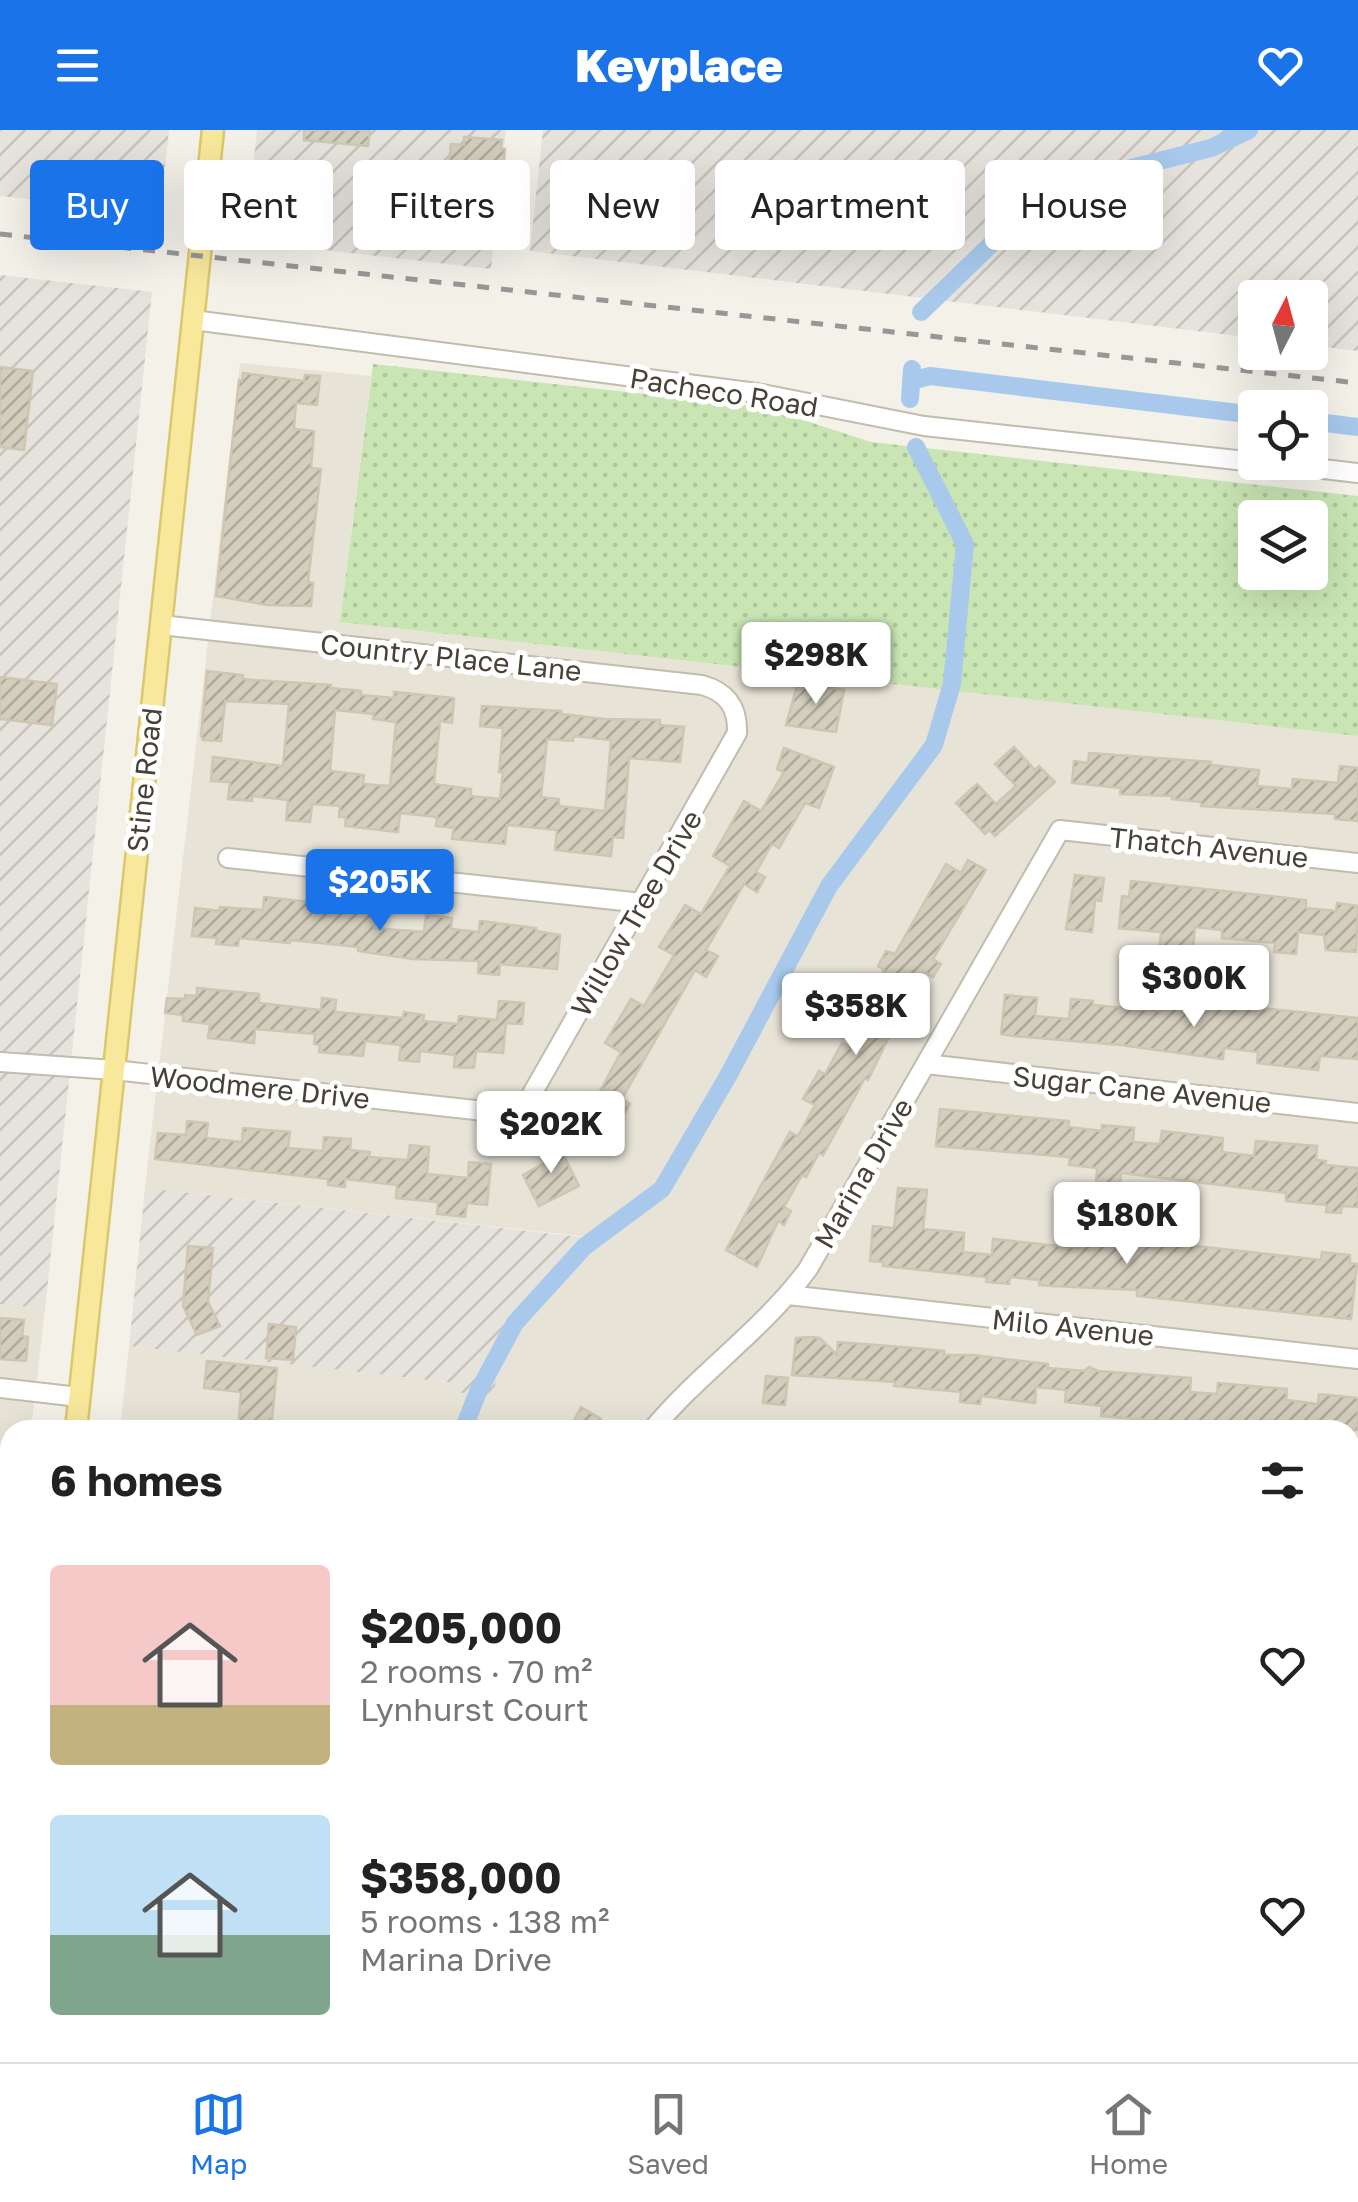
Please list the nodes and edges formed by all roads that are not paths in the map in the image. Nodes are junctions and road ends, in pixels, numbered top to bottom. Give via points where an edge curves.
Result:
1 (212, 130) edge
2 (192, 320) junction
3 (1238, 460) edge
4 (1328, 470) edge
5 (1358, 473) edge
6 (160, 625) junction
7 (734, 707) joint
8 (1060, 830) joint
9 (228, 858) dead end
10 (1358, 863) edge
11 (642, 904) junction
12 (0, 1062) edge
13 (926, 1064) junction
14 (114, 1070) junction
15 (1358, 1112) edge
16 (520, 1116) joint
17 (788, 1296) junction
18 (1358, 1359) edge
19 (0, 1388) edge
20 (80, 1396) junction
21 (77, 1420) edge
22 (661, 1420) edge

1 - 2 main road, Stine Road
2 - 3 street, Pacheco Road via 757,393 924,426
2 - 6 main road, Stine Road
4 - 5 street
6 - 7 street, Country Place Lane via 702,685
6 - 14 main road, Stine Road
7 - 11 street, Willow Tree Drive via 733,745
8 - 10 street, Thatch Avenue
8 - 13 street, Marina Drive
9 - 11 street
11 - 16 street, Willow Tree Drive
12 - 14 street, Woodmere Drive
13 - 15 street, Sugar Cane Avenue
13 - 17 street, Marina Drive
14 - 16 street, Woodmere Drive
14 - 20 main road, Stine Road
17 - 18 street, Milo Avenue
17 - 22 street, Marina Drive
19 - 20 street
20 - 21 main road, Stine Road

